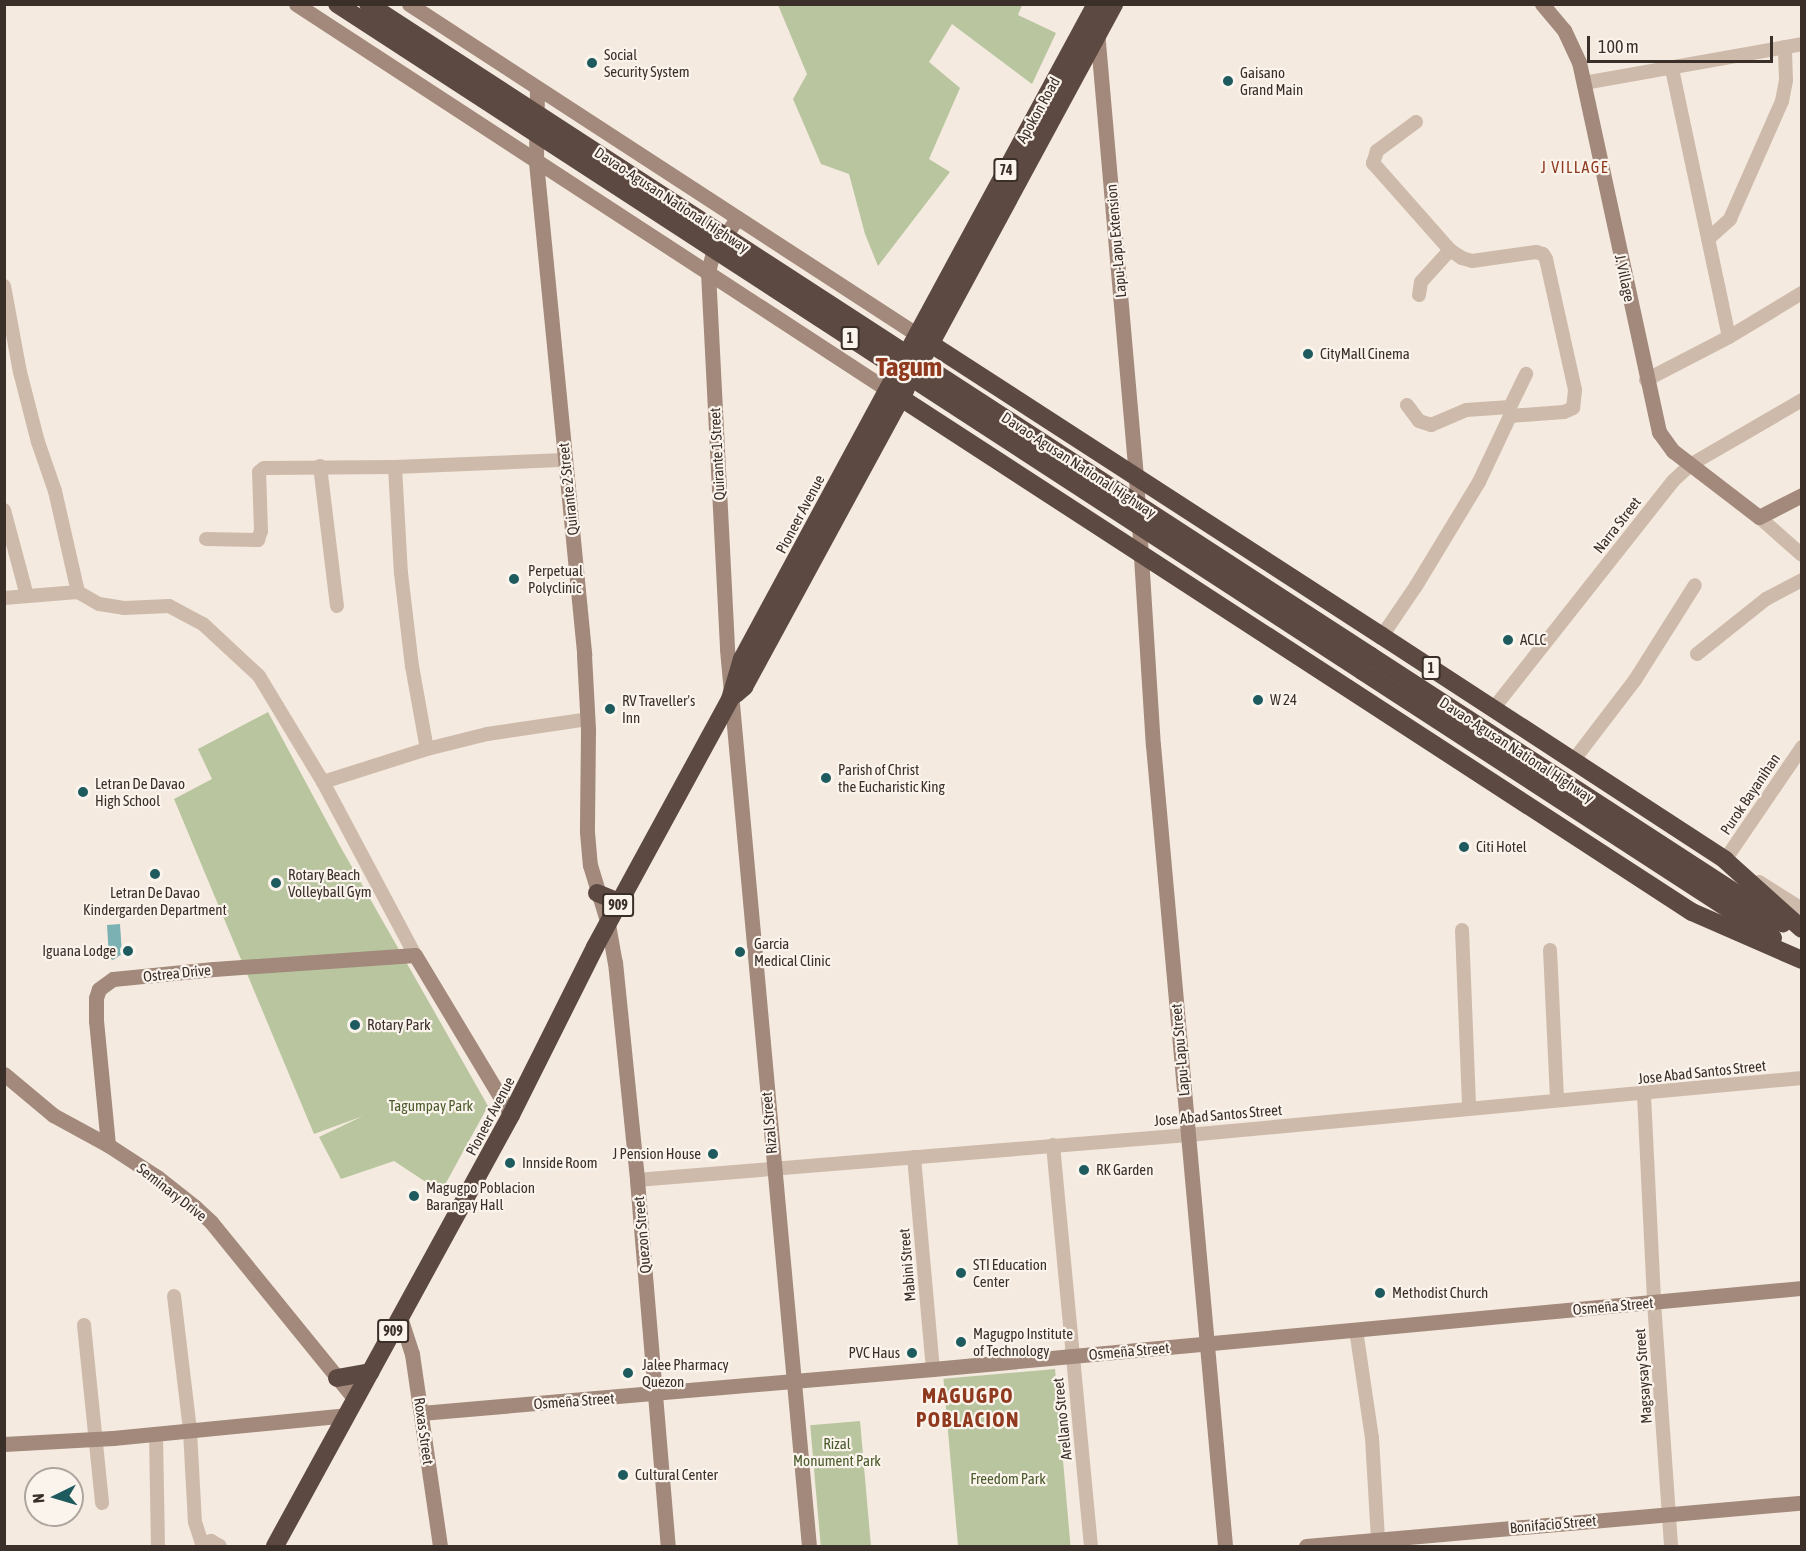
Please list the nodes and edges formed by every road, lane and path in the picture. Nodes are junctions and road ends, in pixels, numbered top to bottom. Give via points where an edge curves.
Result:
1 (296, 4) edge
2 (337, 4) edge
3 (368, 4) edge
4 (409, 4) edge
5 (1114, 4) edge
6 (1542, 4) edge
7 (1095, 5) edge
8 (1098, 37) junction
9 (1802, 44) edge
10 (1785, 47) junction
11 (1672, 69) junction
12 (1584, 83) junction
13 (537, 88) junction
14 (1416, 122) dead end
15 (536, 162) junction
16 (728, 225) junction
17 (1708, 239) junction
18 (1450, 250) junction
19 (708, 260) junction
20 (4, 286) edge
21 (1802, 293) edge
22 (1419, 295) dead end
23 (1729, 337) junction
24 (920, 346) junction
25 (1527, 374) dead end
26 (1646, 380) junction
27 (898, 387) junction
28 (1802, 400) edge
29 (1407, 405) dead end
30 (1510, 412) junction
31 (565, 460) junction
32 (1690, 465) junction
33 (320, 466) junction
34 (395, 467) junction
35 (1136, 477) junction
36 (1802, 495) edge
37 (4, 510) edge
38 (1759, 517) junction
39 (206, 539) dead end
40 (1140, 553) junction
41 (1802, 555) edge
42 (1802, 580) edge
43 (1695, 585) dead end
44 (78, 592) junction
45 (27, 596) junction
46 (4, 598) edge
47 (337, 606) dead end
48 (1382, 636) junction
49 (1697, 654) dead end
50 (1367, 664) junction
51 (730, 699) junction
52 (1493, 709) junction
53 (588, 719) junction
54 (1802, 747) edge
55 (427, 749) junction
56 (1573, 761) junction
57 (323, 782) junction
58 (1725, 860) junction
59 (597, 893) junction
60 (620, 902) junction
61 (1802, 909) edge
62 (608, 924) junction
63 (1802, 929) edge
64 (1462, 930) dead end
65 (1802, 936) edge
66 (1550, 950) dead end
67 (415, 955) junction
68 (1802, 958) edge
69 (6, 1077) edge
70 (1802, 1078) edge
71 (1644, 1095) junction
72 (1557, 1100) junction
73 (1469, 1108) junction
74 (511, 1115) junction
75 (1188, 1135) junction
76 (108, 1145) junction
77 (1053, 1145) junction
78 (914, 1157) junction
79 (774, 1169) junction
80 (637, 1180) junction
81 (1802, 1288) edge
82 (174, 1296) dead end
83 (1654, 1302) junction
84 (400, 1317) junction
85 (84, 1325) dead end
86 (1356, 1330) junction
87 (1206, 1344) junction
88 (1073, 1357) junction
89 (933, 1369) junction
90 (370, 1372) junction
91 (337, 1378) junction
92 (794, 1382) junction
93 (655, 1395) junction
94 (355, 1399) junction
95 (421, 1413) junction
96 (346, 1415) junction
97 (190, 1431) junction
98 (156, 1434) junction
99 (95, 1439) junction
100 (4, 1444) edge
101 (102, 1503) dead end
102 (1802, 1503) edge
103 (1669, 1515) junction
104 (1378, 1539) junction
105 (1361, 1544) edge
106 (203, 1545) edge
107 (158, 1546) edge
108 (220, 1546) edge
109 (275, 1546) edge
110 (440, 1546) edge
111 (668, 1546) edge
112 (809, 1546) edge
113 (1091, 1546) edge
114 (1225, 1546) edge
115 (1305, 1546) edge
116 (1671, 1546) edge

1 - 15 street
2 - 50 highway, Davao-Agusan National Highway / 1, bridge
3 - 50 highway, Davao-Agusan National Highway / 1, bridge
4 - 13 street
5 - 8 highway, Apokon Road / 74
6 - 12 street, J. Village via 1573,45
7 - 8 street, Lapu-Lapu Extension
7 - 24 highway, Apokon Road / 74
8 - 24 highway, Apokon Road / 74
8 - 35 street, Lapu-Lapu Extension
9 - 10 street
10 - 11 street
10 - 17 street via 1782,101 1730,219
11 - 12 street
11 - 17 street
12 - 26 street, J. Village
13 - 15 street, Quirante 2 Street
13 - 16 street
14 - 18 street via 1377,151 1373,164
15 - 19 street
15 - 31 street, Quirante 2 Street
16 - 19 street
16 - 24 highway, Davao-Agusan National Highway / 1
17 - 23 street
18 - 22 street via 1420,282
18 - 30 street via 1472,261 1536,252 1546,259 1575,399 1573,408 1564,412
19 - 27 highway, Davao-Agusan National Highway / 1
19 - 51 street, Quirante 1 Street
20 - 44 street via 20,372 55,491
21 - 23 street
23 - 26 street
24 - 27 highway, Pioneer Avenue / 74
24 - 35 highway, Davao-Agusan National Highway / 1
25 - 30 street
26 - 32 street, J. Village via 1659,432
27 - 40 highway, Davao-Agusan National Highway / 1
27 - 51 highway, Pioneer Avenue / 909 via 742,659
28 - 32 street, Narra Street
29 - 30 street via 1419,421 1431,425 1466,410
30 - 48 street via 1479,482
31 - 34 street
31 - 53 street, Quirante 2 Street
32 - 38 street, J. Village
32 - 52 street, Narra Street
33 - 34 street
33 - 39 street via 260,470 258,540
33 - 47 street
34 - 55 street via 409,643
35 - 40 street, Lapu-Lapu Extension
35 - 48 highway, Davao-Agusan National Highway / 1
36 - 38 street
37 - 45 street
38 - 41 street
40 - 68 highway, Davao-Agusan National Highway / 1 via 1692,912
40 - 75 street, Lapu-Lapu Street
42 - 49 street via 1766,599
43 - 56 street via 1635,681
44 - 45 street
44 - 57 street via 99,604 116,607 169,606 203,624 259,676
45 - 46 street
48 - 52 highway, Davao-Agusan National Highway / 1
50 - 65 highway, Davao-Agusan National Highway / 1
50 - 68 highway, Davao-Agusan National Highway / 1
51 - 60 highway, Pioneer Avenue / 909
51 - 79 street, Rizal Street
52 - 56 highway, Davao-Agusan National Highway / 1
53 - 55 street
53 - 59 street, Quirante 2 Street via 587,832
54 - 58 street, Purok Bayanihan
55 - 57 street
56 - 58 highway, Davao-Agusan National Highway / 1
57 - 67 street
58 - 61 street
58 - 63 highway, Davao-Agusan National Highway / 1
59 - 60 highway
59 - 62 street, Quirante 2 Street
60 - 62 highway, Pioneer Avenue / 909
62 - 74 highway, Pioneer Avenue / 909
62 - 80 street, Quezon Street
64 - 73 street
66 - 72 street
67 - 74 street
67 - 76 street, Ostrea Drive via 214,969 105,982 99,989 95,1008
69 - 76 street, Seminary Drive via 53,1115
70 - 71 street, Jose Abad Santos Street
71 - 72 street, Jose Abad Santos Street
71 - 83 street, Magsaysay Street
72 - 73 street, Jose Abad Santos Street
73 - 75 street, Jose Abad Santos Street
74 - 84 highway, Pioneer Avenue / 909
75 - 77 street, Jose Abad Santos Street
75 - 87 street, Lapu-Lapu Street
76 - 91 street, Seminary Drive via 178,1193 211,1222
77 - 78 street, Jose Abad Santos Street
77 - 88 street, Arellano Street
78 - 79 street, Jose Abad Santos Street
78 - 89 street, Mabini Street
79 - 80 street, Jose Abad Santos Street
79 - 92 street, Rizal Street
80 - 93 street, Quezon Street
81 - 83 street, Osmeña Street
82 - 97 street
83 - 86 street, Osmeña Street
83 - 103 street, Magsaysay Street
84 - 90 highway, Pioneer Avenue / 909
84 - 95 street, Roxas Street via 412,1354
85 - 99 street
86 - 87 street, Osmeña Street
86 - 104 street via 1372,1438
87 - 88 street, Osmeña Street
87 - 114 street, Lapu-Lapu Street
88 - 89 street, Osmeña Street
88 - 113 street, Arellano Street
89 - 92 street, Osmeña Street
90 - 91 highway
90 - 94 highway, Pioneer Avenue / 909
91 - 94 street, Seminary Drive
92 - 93 street, Osmeña Street
92 - 112 street, Rizal Street
93 - 95 street, Osmeña Street
93 - 111 street, Quezon Street
94 - 96 highway, Pioneer Avenue / 909
95 - 110 street, Roxas Street
96 - 97 street
96 - 109 highway, Pioneer Avenue / 909
97 - 98 street
97 - 106 street via 195,1522
98 - 99 street
98 - 107 street
99 - 100 street
99 - 101 street
102 - 103 street, Bonifacio Street
103 - 104 street, Bonifacio Street
103 - 116 street, Magsaysay Street
104 - 105 street, Bonifacio Street
105 - 115 street, Bonifacio Street
106 - 108 street via 211,1541

